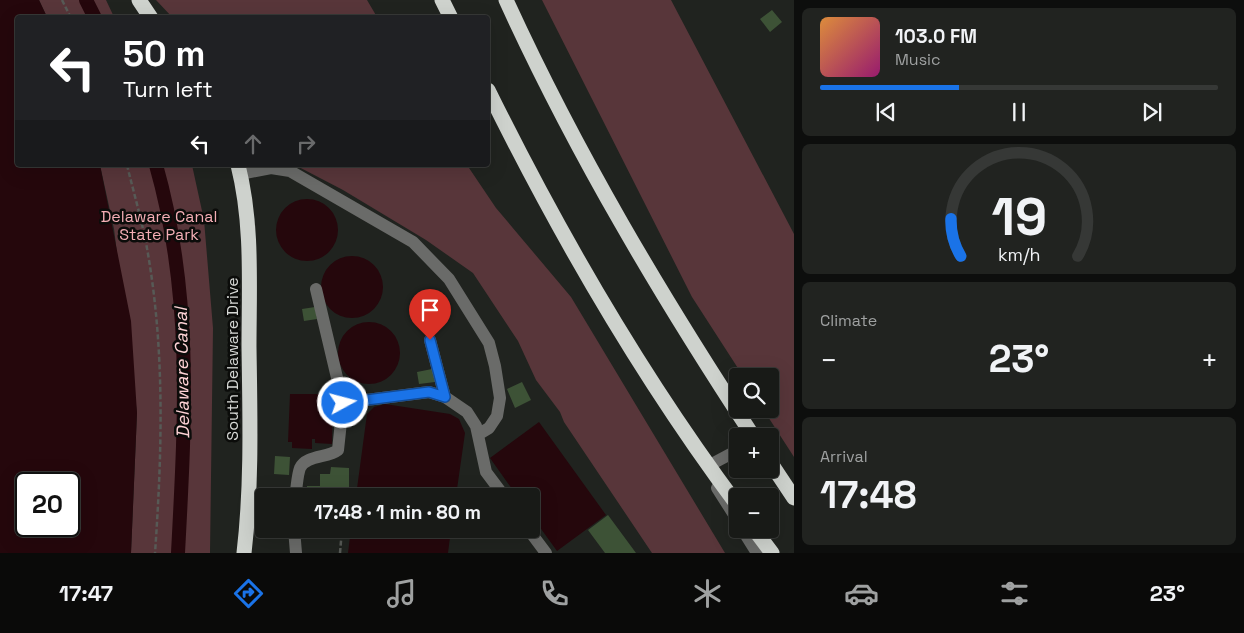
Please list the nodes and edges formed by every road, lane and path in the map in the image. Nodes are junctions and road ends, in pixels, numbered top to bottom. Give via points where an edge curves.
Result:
1 (62, 0) edge
2 (139, 0) edge
3 (442, 0) edge
4 (506, 0) edge
5 (70, 15) edge
6 (149, 15) edge
7 (450, 15) edge
8 (490, 94) edge
9 (127, 167) edge
10 (239, 169) edge
11 (316, 289) dead end
12 (430, 340) dead end
13 (445, 397) junction
14 (664, 400) junction
15 (343, 403) junction
16 (748, 428) edge
17 (479, 434) junction
18 (729, 455) edge
19 (708, 466) junction
20 (779, 476) edge
21 (296, 488) edge
22 (498, 488) edge
23 (729, 494) edge
24 (794, 498) edge
25 (729, 506) edge
26 (295, 538) edge
27 (341, 538) edge
28 (535, 538) edge
29 (748, 538) edge
30 (761, 538) edge
31 (155, 553) edge
32 (244, 553) edge
33 (296, 553) edge
34 (340, 553) edge
35 (546, 553) edge
36 (757, 553) edge
37 (772, 553) edge

1 - 5 path
2 - 6 highway
3 - 7 highway
4 - 16 highway via 576,143 638,254
8 - 14 highway via 596,291
9 - 31 path via 148,254 158,348 162,405
10 - 17 lane via 290,171 413,242 436,264 478,322 495,366 500,398 497,416 489,428
10 - 32 highway, South Delaware Drive via 246,209 249,260 250,476
11 - 15 lane
12 - 13 lane
13 - 15 lane via 429,392
13 - 17 lane via 467,412
14 - 19 highway
14 - 25 lane
15 - 21 lane via 338,450 331,456 308,460 300,468
17 - 22 lane via 482,462
18 - 19 lane
19 - 23 highway
20 - 24 highway
26 - 33 lane
27 - 34 path
28 - 35 lane
29 - 36 lane
30 - 37 highway

